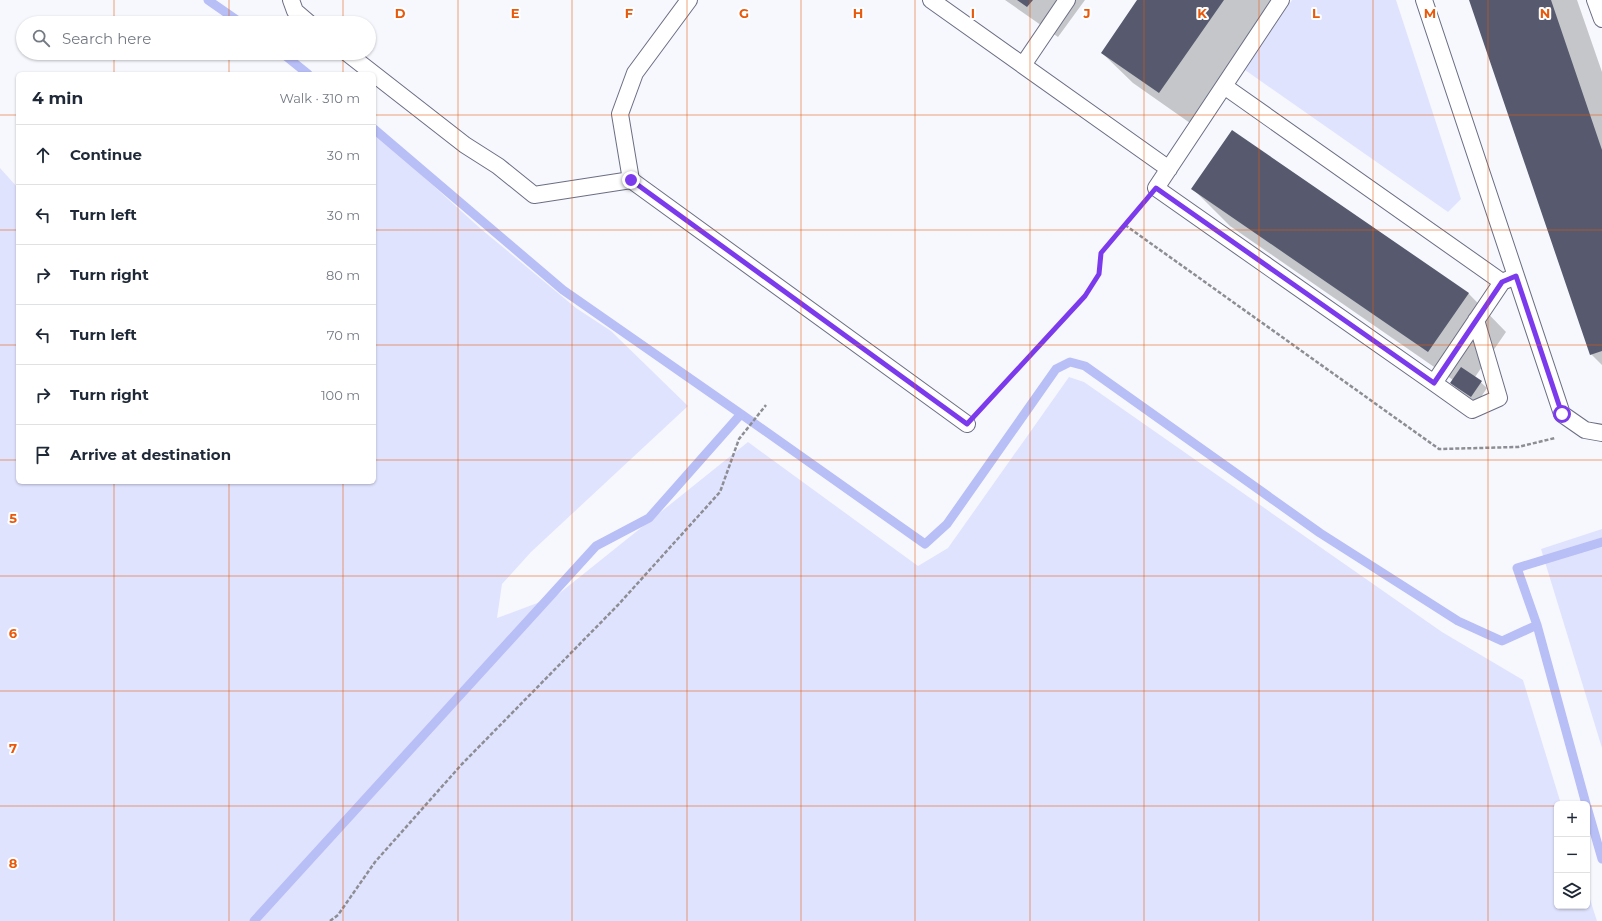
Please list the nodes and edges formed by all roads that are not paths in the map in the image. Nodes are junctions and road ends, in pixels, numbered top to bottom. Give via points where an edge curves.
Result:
1 (291, 0) edge
2 (690, 0) edge
3 (931, 0) edge
4 (1067, 0) edge
5 (1281, 0) edge
6 (1424, 0) edge
7 (1595, 0) edge
8 (300, 16) edge
9 (1602, 19) edge
10 (356, 60) edge
11 (1023, 65) junction
12 (371, 72) edge
13 (376, 76) edge
14 (1224, 86) junction
15 (1169, 169) junction
16 (631, 180) junction
17 (1509, 279) junction
18 (1476, 320) junction
19 (1434, 383) junction
20 (967, 424) road end
21 (1602, 433) edge

1 - 8 lane via 294,11
2 - 16 lane via 636,73 620,114
3 - 11 lane
4 - 11 lane
5 - 14 lane
6 - 17 lane
7 - 9 lane
10 - 12 lane
11 - 15 lane
13 - 16 lane via 534,195
14 - 15 lane
14 - 17 lane
15 - 19 lane via 1156,188
16 - 20 lane
17 - 18 lane
17 - 21 lane via 1562,414 1585,430
18 - 19 lane
18 - 19 lane via 1500,398 1472,410

